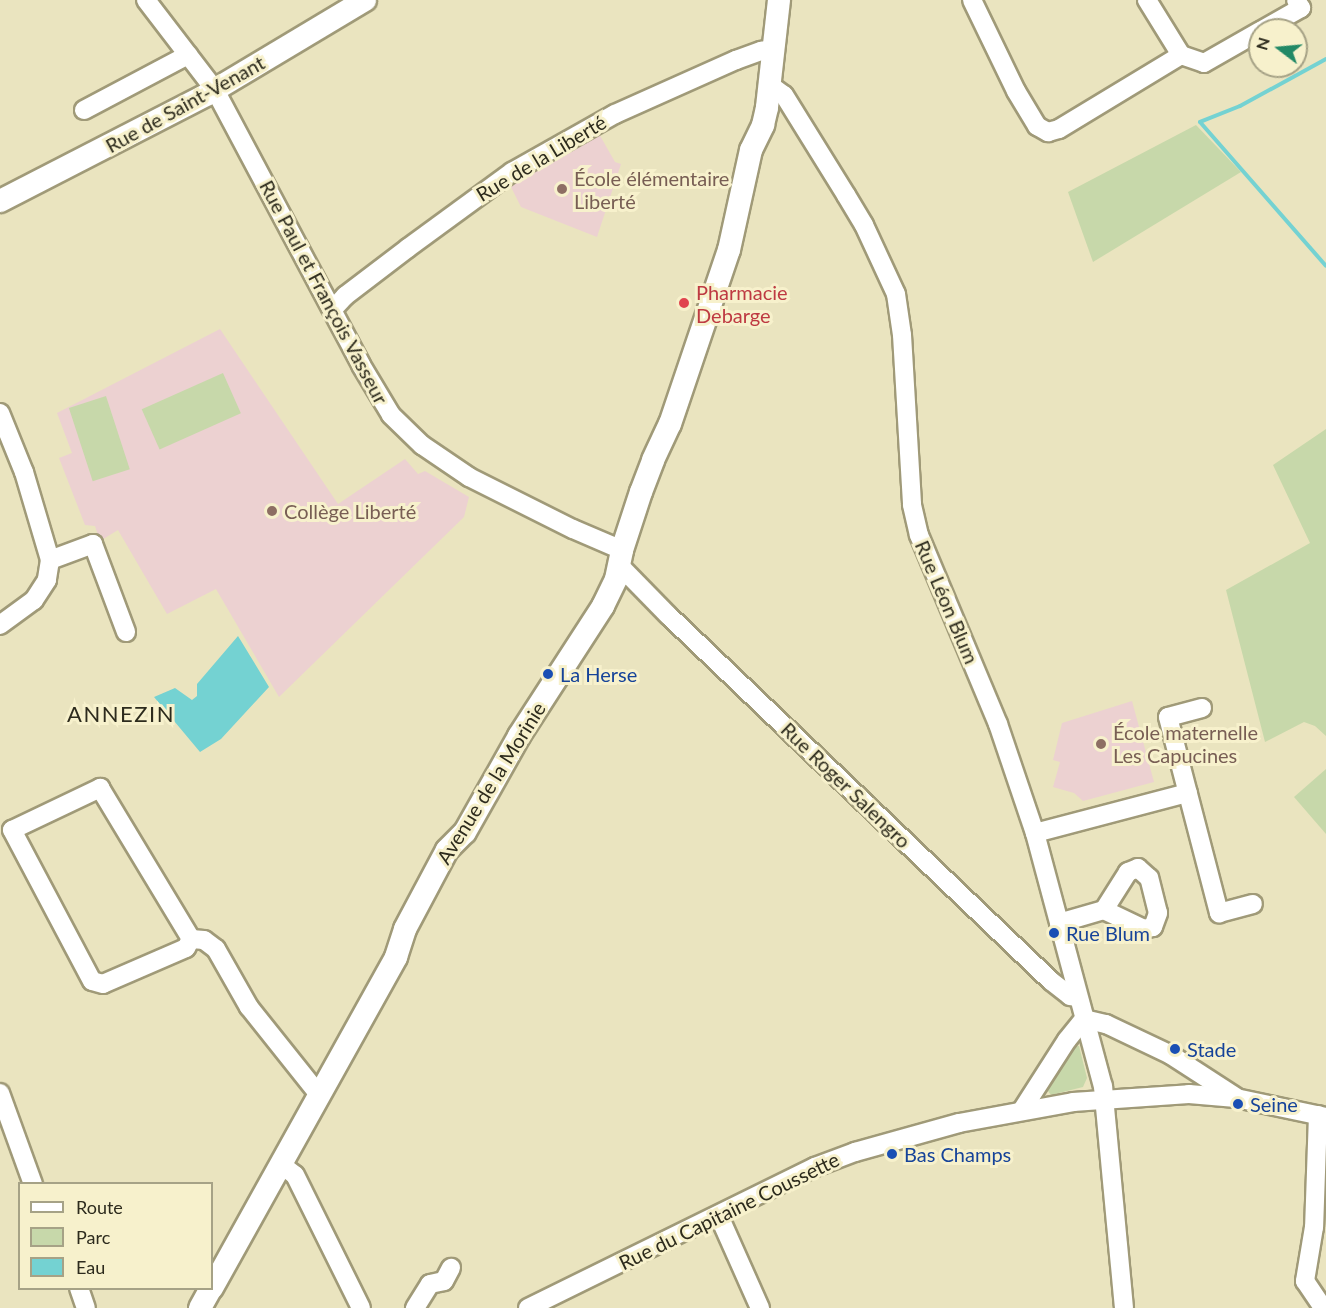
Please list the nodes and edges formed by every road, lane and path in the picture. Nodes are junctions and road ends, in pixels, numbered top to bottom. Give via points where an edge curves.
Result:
1 (146, 0) edge
2 (365, 0) edge
3 (779, 0) edge
4 (972, 0) edge
5 (1147, 0) edge
6 (1296, 0) edge
7 (1284, 18) edge
8 (1248, 38) edge
9 (774, 50) junction
10 (188, 55) junction
11 (1180, 55) junction
12 (215, 90) junction
13 (769, 96) junction
14 (84, 110) dead end
15 (0, 201) edge
16 (333, 309) junction
17 (0, 413) edge
18 (621, 557) junction
19 (50, 560) junction
20 (0, 625) edge
21 (126, 632) dead end
22 (1202, 708) dead end
23 (1188, 793) junction
24 (1035, 833) junction
25 (1253, 904) dead end
26 (1104, 910) dead end
27 (1059, 923) junction
28 (191, 939) junction
29 (1078, 997) junction
30 (1084, 1019) junction
31 (1036, 1090) junction
32 (0, 1093) edge
33 (320, 1096) junction
34 (1104, 1098) junction
35 (1236, 1098) junction
36 (1049, 1106) junction
37 (1022, 1110) junction
38 (1322, 1116) edge
39 (282, 1165) junction
40 (32, 1182) edge
41 (719, 1216) junction
42 (451, 1268) dead end
43 (213, 1285) edge
44 (80, 1290) edge
45 (210, 1290) edge
46 (86, 1308) edge
47 (200, 1308) edge
48 (361, 1308) edge
49 (415, 1308) edge
50 (528, 1308) edge
51 (760, 1308) edge
52 (1124, 1308) edge
53 (1323, 1308) edge

1 - 10 street, Rue Paul et François Vasseur
2 - 12 main road, Rue de Saint-Venant
3 - 9 main road, Avenue de la Morinie
4 - 11 street via 1016,91 1037,126 1048,132
5 - 11 street
6 - 7 street via 1301,8
8 - 11 street via 1204,63
9 - 13 main road, Avenue de la Morinie
9 - 16 street, Rue de la Liberté via 736,60 615,114 512,172 345,296
10 - 12 street, Rue Paul et François Vasseur
10 - 14 street
12 - 15 main road, Rue de Saint-Venant
12 - 16 street, Rue Paul et François Vasseur
13 - 18 main road, Avenue de la Morinie via 763,125 751,150 729,250
13 - 24 street, Rue Léon Blum via 795,115 864,225 896,294 912,505 919,535 998,724
16 - 18 street, Rue Paul et François Vasseur via 387,409 422,445 469,477
17 - 19 street via 24,472
18 - 29 street, Rue Roger Salengro via 1051,981 1070,996
18 - 33 main road, Avenue de la Morinie via 603,606 519,736 465,832 447,850 405,928 396,957
19 - 20 street via 47,580 34,600
19 - 21 street via 93,544
22 - 23 street via 1168,717
23 - 24 street
23 - 25 street via 1220,913
24 - 27 street, Rue Léon Blum
26 - 27 street
27 - 29 street, Rue Léon Blum
28 - 28 street via 100,788 12,830 92,981 103,984 186,948
28 - 33 street via 204,940 216,949 249,1007
29 - 30 street, Rue Léon Blum
30 - 31 street
30 - 34 street, Rue Léon Blum
30 - 35 street via 1106,1024 1171,1055
31 - 36 street
31 - 37 street
32 - 40 street
33 - 39 main road, Avenue de la Morinie
34 - 35 street, Rue du Capitaine Coussette via 1189,1094
34 - 36 street, Rue du Capitaine Coussette
34 - 52 street, Rue Léon Blum
35 - 38 street, Rue du Capitaine Coussette
36 - 37 street, Rue du Capitaine Coussette
37 - 41 street, Rue du Capitaine Coussette via 855,1152 815,1167
38 - 53 street via 1314,1227 1305,1281
39 - 43 main road, Avenue de la Morinie
39 - 48 street via 295,1175
41 - 50 street, Rue du Capitaine Coussette
41 - 51 street
42 - 49 street via 444,1281 430,1284
44 - 46 street
45 - 47 main road, Avenue de la Morinie

